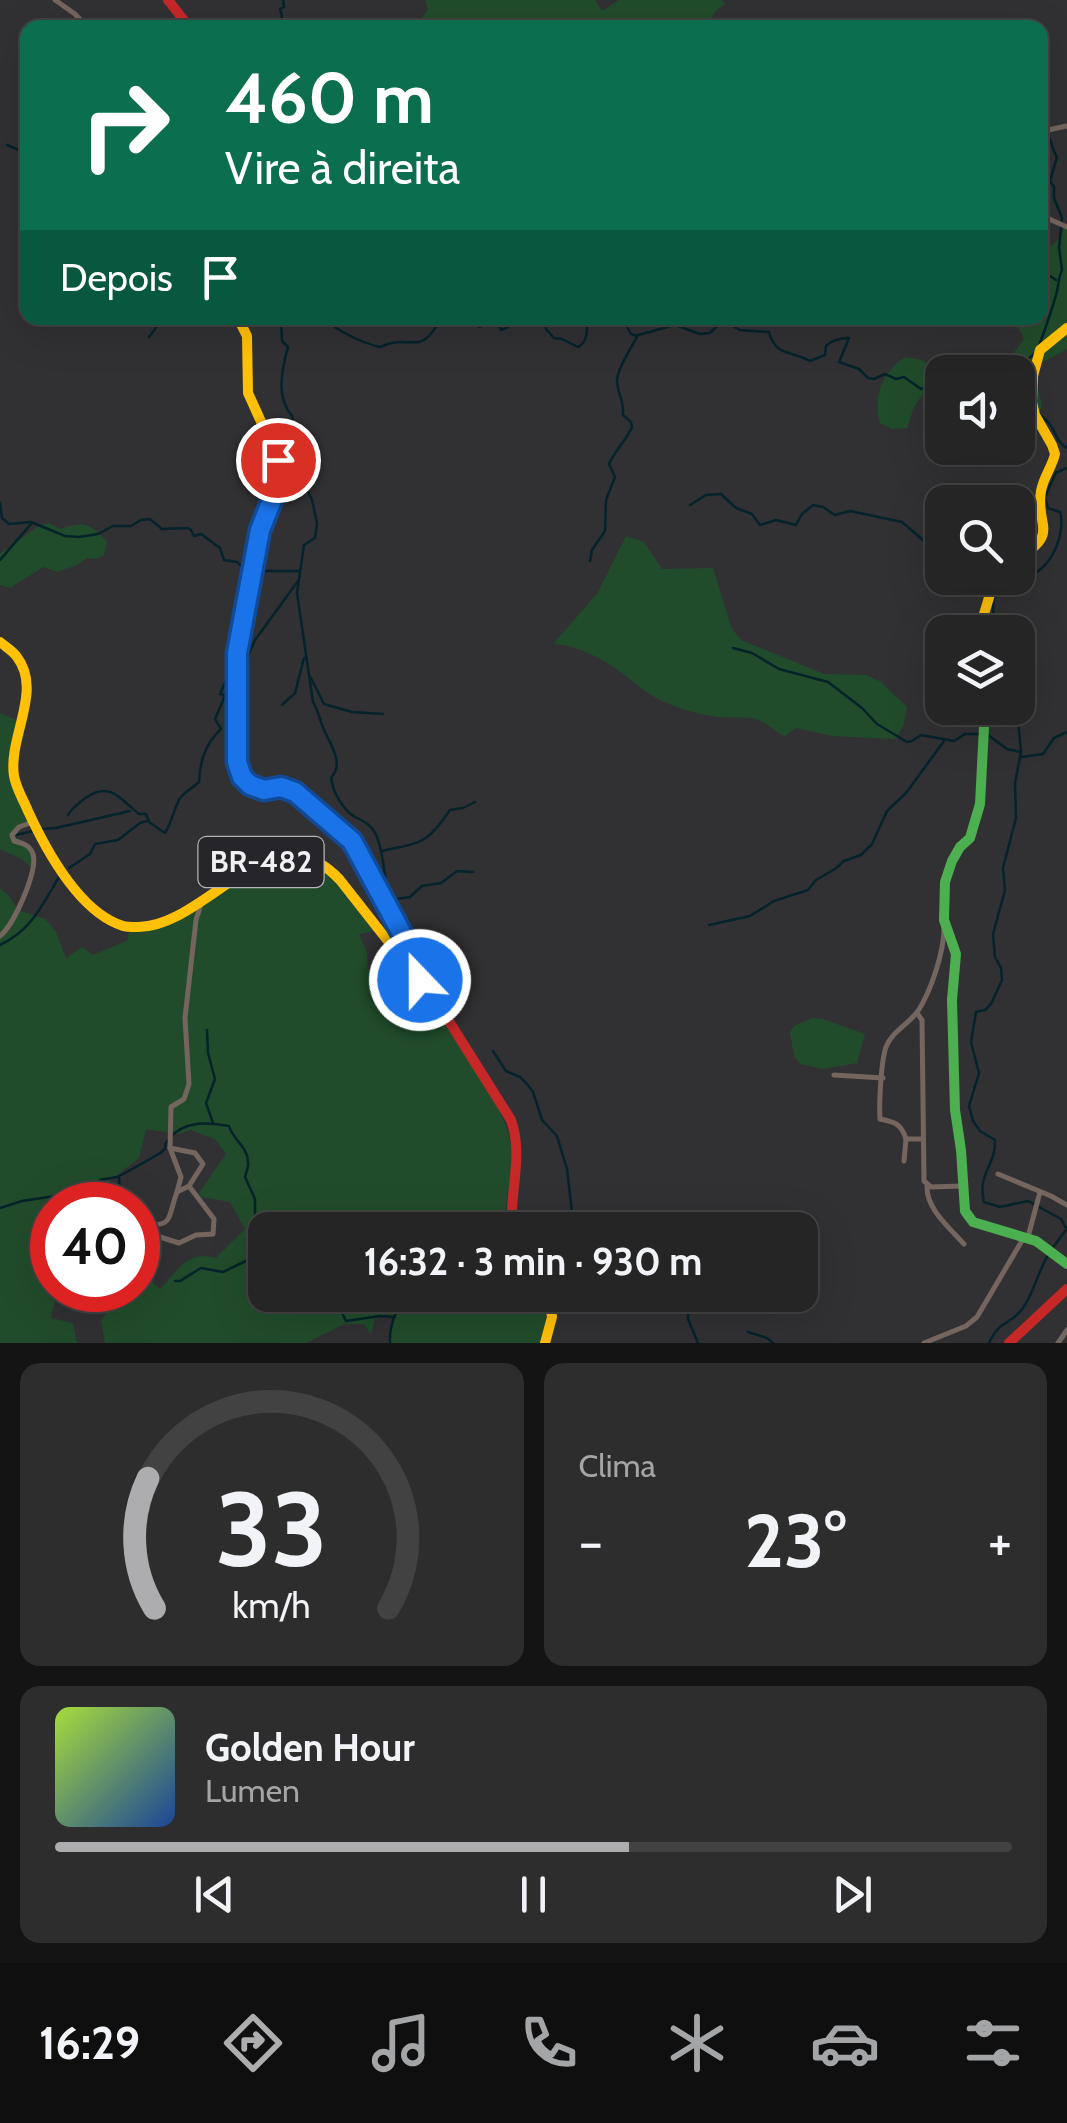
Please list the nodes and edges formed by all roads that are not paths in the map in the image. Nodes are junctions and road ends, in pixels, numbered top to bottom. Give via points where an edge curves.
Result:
1 (55, 0) edge
2 (168, 0) edge
3 (81, 20) edge
4 (184, 20) edge
5 (241, 325) edge
6 (1067, 328) edge
7 (1035, 550) edge
8 (0, 642) edge
9 (984, 725) edge
10 (32, 822) junction
11 (202, 901) junction
12 (944, 920) junction
13 (0, 936) edge
14 (420, 980) junction
15 (917, 1013) junction
16 (834, 1075) dead end
17 (883, 1078) junction
18 (906, 1139) junction
19 (923, 1139) junction
20 (170, 1148) junction
21 (904, 1162) dead end
22 (998, 1174) dead end
23 (190, 1186) junction
24 (927, 1186) junction
25 (962, 1186) junction
26 (177, 1192) junction
27 (1040, 1192) junction
28 (1067, 1205) edge
29 (511, 1212) edge
30 (160, 1224) edge
31 (160, 1237) edge
32 (1026, 1237) junction
33 (964, 1244) dead end
34 (1067, 1264) edge
35 (1067, 1289) edge
36 (551, 1312) edge
37 (1067, 1330) edge
38 (935, 1341) edge
39 (545, 1343) edge
40 (924, 1343) edge
41 (1009, 1343) edge
42 (1058, 1343) edge

1 - 3 street
2 - 4 main road
5 - 14 main road via 248,393 278,460 280,480 260,530 240,633 237,762 250,785 295,792 352,841 420,967
6 - 7 main road via 1039,352 1032,378 1034,407 1055,458 1041,487 1050,532
8 - 10 main road, BR-482 via 18,658 28,686 13,763
9 - 12 main road via 980,804 945,882
10 - 11 main road, BR-482 via 57,869 111,922 158,926
10 - 13 street via 12,835 30,848 34,866
11 - 14 main road, BR-482 via 268,859 290,855 319,862
11 - 20 street via 185,1018 189,1084 171,1107
12 - 15 street via 941,958
12 - 25 main road via 956,954 952,1006
14 - 29 main road, BR-482 via 515,1128
15 - 17 street via 887,1044
15 - 19 street
16 - 17 street
17 - 18 street via 880,1118 899,1125
18 - 19 street
18 - 21 street
19 - 24 street
20 - 23 street via 202,1161
20 - 26 street via 181,1178
22 - 27 street
23 - 26 street
23 - 31 street via 214,1218 213,1234 176,1243
24 - 25 street
24 - 33 street via 932,1206
25 - 32 main road via 974,1222
26 - 30 street via 171,1214
27 - 28 street
27 - 32 street
32 - 34 main road
32 - 38 street via 977,1317
35 - 41 main road
36 - 39 main road
37 - 42 street
38 - 40 street

